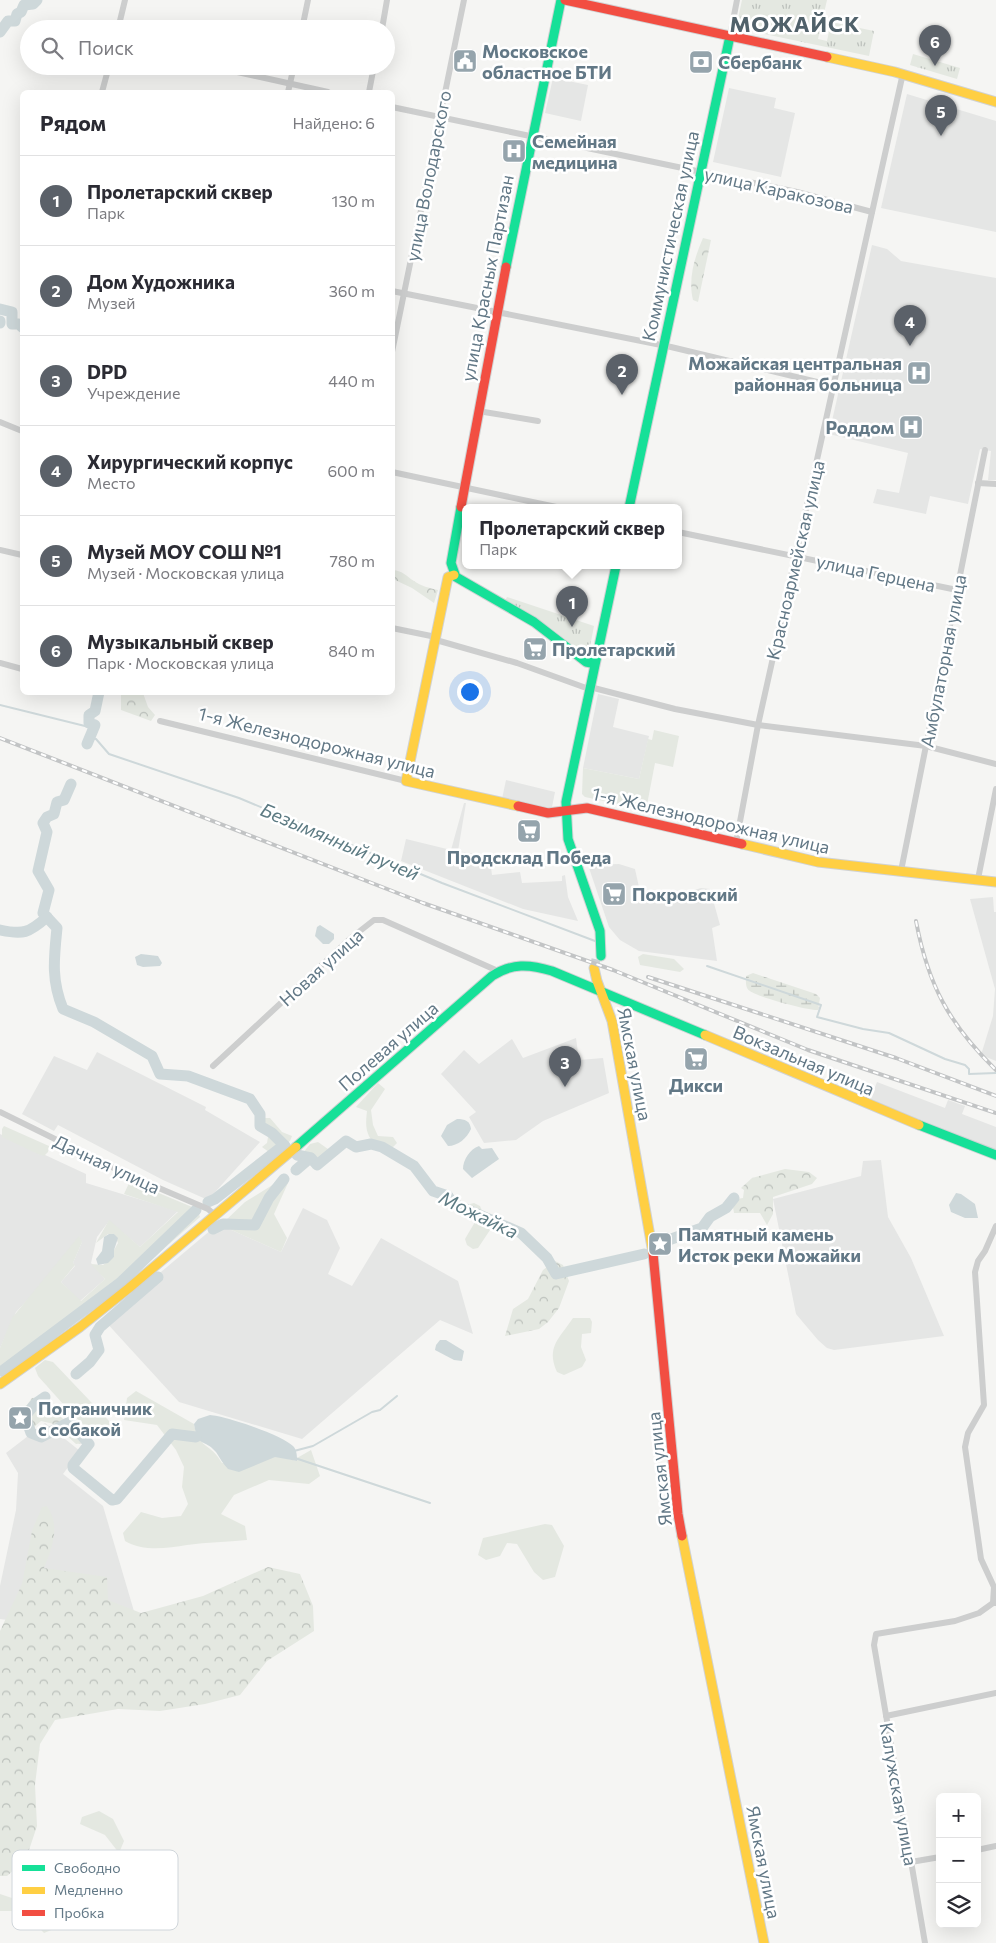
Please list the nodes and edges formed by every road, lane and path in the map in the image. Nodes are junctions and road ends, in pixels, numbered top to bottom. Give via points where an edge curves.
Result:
1 (125, 0) edge
2 (308, 0) edge
3 (387, 0) edge
4 (464, 0) edge
5 (561, 0) edge
6 (565, 0) edge
7 (737, 0) edge
8 (120, 20) edge
9 (304, 20) edge
10 (384, 20) edge
11 (730, 36) junction
12 (903, 73) junction
13 (107, 75) edge
14 (250, 75) edge
15 (292, 75) edge
16 (372, 75) edge
17 (290, 84) junction
18 (103, 90) edge
19 (288, 90) edge
20 (318, 90) edge
21 (369, 90) edge
22 (996, 102) edge
23 (395, 108) edge
24 (439, 117) junction
25 (532, 137) junction
26 (701, 171) junction
27 (872, 212) junction
28 (395, 292) edge
29 (404, 294) junction
30 (497, 312) junction
31 (395, 338) edge
32 (664, 346) junction
33 (834, 386) junction
34 (478, 411) junction
35 (538, 421) dead end
36 (0, 422) edge
37 (20, 429) edge
38 (985, 450) dead end
39 (395, 473) edge
40 (978, 483) junction
41 (996, 484) edge
42 (464, 488) junction
43 (542, 504) edge
44 (630, 504) edge
45 (682, 533) edge
46 (0, 550) edge
47 (20, 555) edge
48 (795, 556) junction
49 (615, 569) edge
50 (451, 576) junction
51 (957, 590) junction
52 (395, 629) edge
53 (436, 638) junction
54 (575, 654) junction
55 (596, 657) junction
56 (0, 663) edge
57 (20, 668) edge
58 (590, 687) junction
59 (160, 721) dead end
60 (758, 726) junction
61 (926, 746) junction
62 (996, 764) edge
63 (406, 781) junction
64 (996, 789) edge
65 (566, 810) junction
66 (736, 843) junction
67 (901, 871) junction
68 (978, 879) junction
69 (996, 882) edge
70 (599, 955) tunnel mouth
71 (597, 971) junction
72 (498, 972) junction
73 (573, 979) junction
74 (601, 991) junction
75 (620, 1000) junction
76 (643, 1011) junction
77 (612, 1021) junction
78 (214, 1066) dead end
79 (0, 1112) edge
80 (996, 1155) edge
81 (215, 1215) junction
82 (996, 1226) edge
83 (0, 1384) edge
84 (995, 1603) edge
85 (996, 1693) edge
86 (886, 1716) junction
87 (996, 1846) edge
88 (981, 1849) edge
89 (936, 1858) edge
90 (911, 1862) junction
91 (764, 1943) edge
92 (925, 1943) edge

1 - 8 street
2 - 9 street
3 - 10 street
4 - 24 street, улица Володарского
5 - 25 main road, улица Красных Партизан
6 - 11 main road
7 - 11 street, Коммунистическая улица
11 - 12 main road
11 - 26 main road, Коммунистическая улица
12 - 22 main road
12 - 27 street, Красноармейская улица
13 - 18 street
14 - 17 street
15 - 17 street
16 - 21 street
17 - 19 street
17 - 20 street
23 - 24 street, улица Каракозова
24 - 25 street, улица Каракозова
24 - 29 street, улица Володарского
25 - 26 street, улица Каракозова
25 - 30 main road, улица Красных Партизан
26 - 27 street, улица Каракозова
26 - 32 main road, Коммунистическая улица
27 - 33 street, Красноармейская улица
28 - 29 street
29 - 30 street
29 - 31 street, улица Володарского
30 - 32 street
30 - 34 main road, улица Красных Партизан
32 - 33 street
32 - 44 main road, Коммунистическая улица
33 - 48 street, Красноармейская улица
34 - 35 street
34 - 42 main road, улица Красных Партизан
36 - 37 street
38 - 40 street, Амбулаторная улица
39 - 42 street
40 - 41 street
40 - 51 street, Амбулаторная улица
42 - 43 street
42 - 50 main road, улица Красных Партизан
45 - 48 street, улица Герцена
46 - 47 street
48 - 51 street, улица Герцена
48 - 60 street, Красноармейская улица
49 - 55 main road
50 - 53 main road
50 - 54 main road via 534,622
51 - 61 street, Амбулаторная улица
52 - 53 street
53 - 58 street
53 - 63 main road
54 - 55 main road via 590,664
54 - 58 main road via 585,668
55 - 58 main road
56 - 57 street
58 - 60 street
58 - 65 main road via 566,796
59 - 63 street, 1-я Железнодорожная улица
60 - 61 street
60 - 66 street, Красноармейская улица
61 - 62 street
61 - 67 street, Амбулаторная улица
63 - 65 main road, 1-я Железнодорожная улица via 544,812
64 - 68 street
65 - 66 main road, 1-я Железнодорожная улица via 587,808
65 - 70 main road via 566,830 573,857 599,929 602,944
66 - 67 main road, 1-я Железнодорожная улица via 824,863
67 - 68 main road, 1-я Железнодорожная улица
68 - 69 main road, 1-я Железнодорожная улица
71 - 73 main road via 584,978
71 - 74 main road, Ямская улица
71 - 75 main road
72 - 73 main road, Полевая улица via 528,964
72 - 78 street, Новая улица via 383,920 374,920
72 - 81 main road, Полевая улица
73 - 74 main road, Полевая улица
74 - 75 main road, Вокзальная улица
74 - 77 main road, Ямская улица
75 - 76 main road, Вокзальная улица
76 - 77 main road via 618,1007
76 - 80 main road, Вокзальная улица
77 - 91 main road, Ямская улица via 656,1270 678,1514
79 - 81 street, Дачная улица
81 - 83 main road, Полевая улица via 106,1307
82 - 84 street via 975,1272 984,1405 982,1413 972,1424 965,1447 981,1559 994,1587
84 - 86 street, Калужская улица via 979,1613 955,1621 876,1634 874,1644
85 - 86 street
86 - 90 street, Калужская улица
87 - 88 street
89 - 90 street
90 - 92 street, Калужская улица

